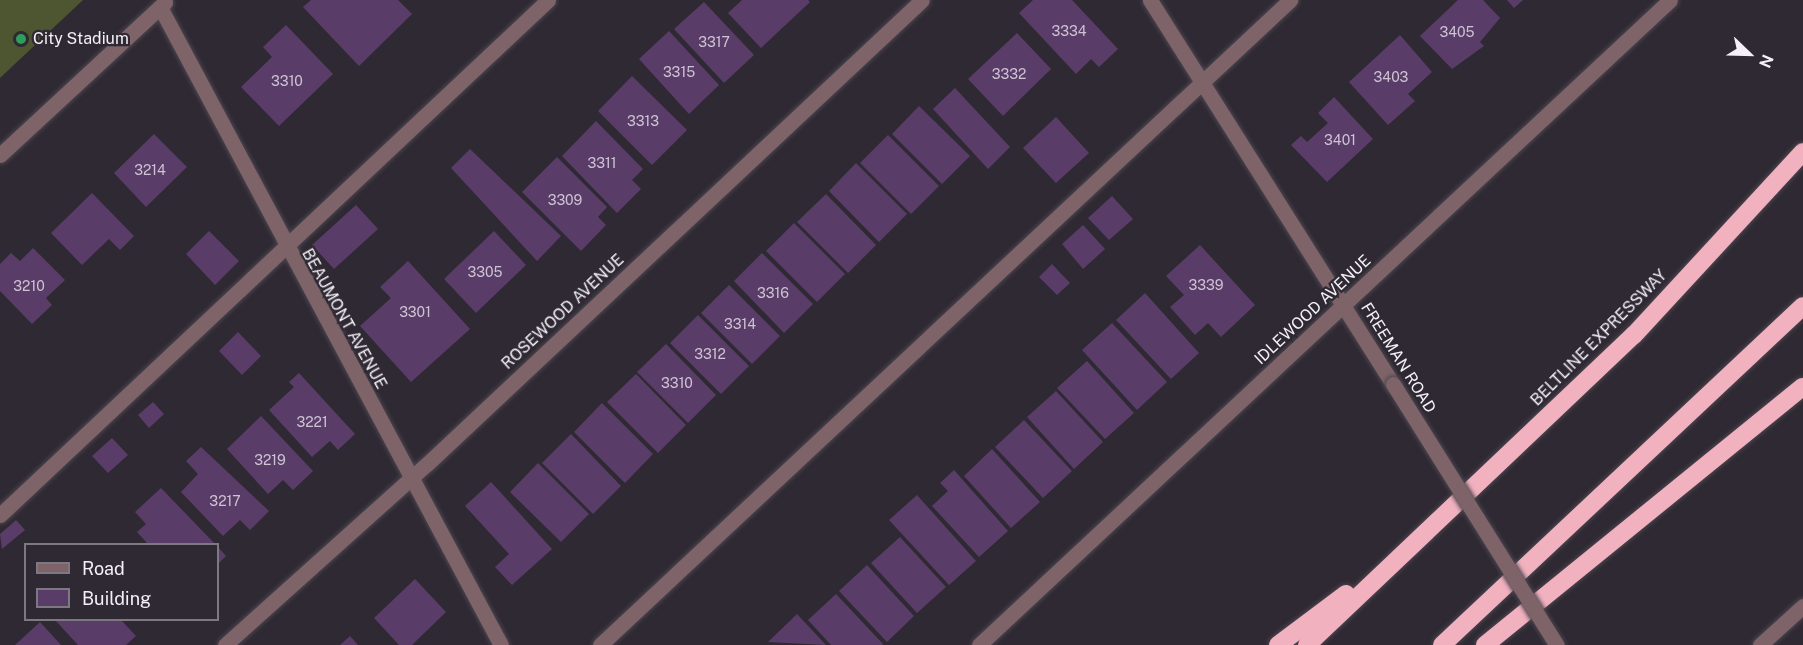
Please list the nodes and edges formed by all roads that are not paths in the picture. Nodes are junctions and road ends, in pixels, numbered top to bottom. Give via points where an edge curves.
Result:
1 (548, 0) edge
2 (922, 0) edge
3 (1150, 0) edge
4 (1290, 0) edge
5 (1670, 0) edge
6 (164, 4) edge
7 (1202, 82) junction
8 (1803, 152) edge
9 (0, 155) edge
10 (285, 248) junction
11 (1344, 306) junction
12 (1803, 306) edge
13 (1803, 387) edge
14 (411, 479) junction
15 (0, 514) edge
16 (1415, 543) junction
17 (1803, 606) edge
18 (225, 645) edge
19 (501, 645) edge
20 (600, 645) edge
21 (980, 645) edge
22 (1278, 645) edge
23 (1307, 645) edge
24 (1442, 645) edge
25 (1485, 645) edge
26 (1557, 645) edge
27 (1760, 645) edge

1 - 10 street
2 - 14 street, ROSEWOOD AVENUE
3 - 7 street, FREEMAN ROAD
4 - 7 street
5 - 11 street, IDLEWOOD AVENUE
6 - 9 street
6 - 10 street, BEAUMONT AVENUE
7 - 11 street, FREEMAN ROAD
7 - 20 street
8 - 16 highway, BELTLINE EXPRESSWAY via 1634,335
10 - 14 street, BEAUMONT AVENUE
10 - 15 street
11 - 21 street, IDLEWOOD AVENUE
11 - 26 street, FREEMAN ROAD, bridge
12 - 24 highway
13 - 25 highway
14 - 18 street, ROSEWOOD AVENUE
14 - 19 street, BEAUMONT AVENUE
16 - 22 highway
16 - 23 highway
17 - 27 street

